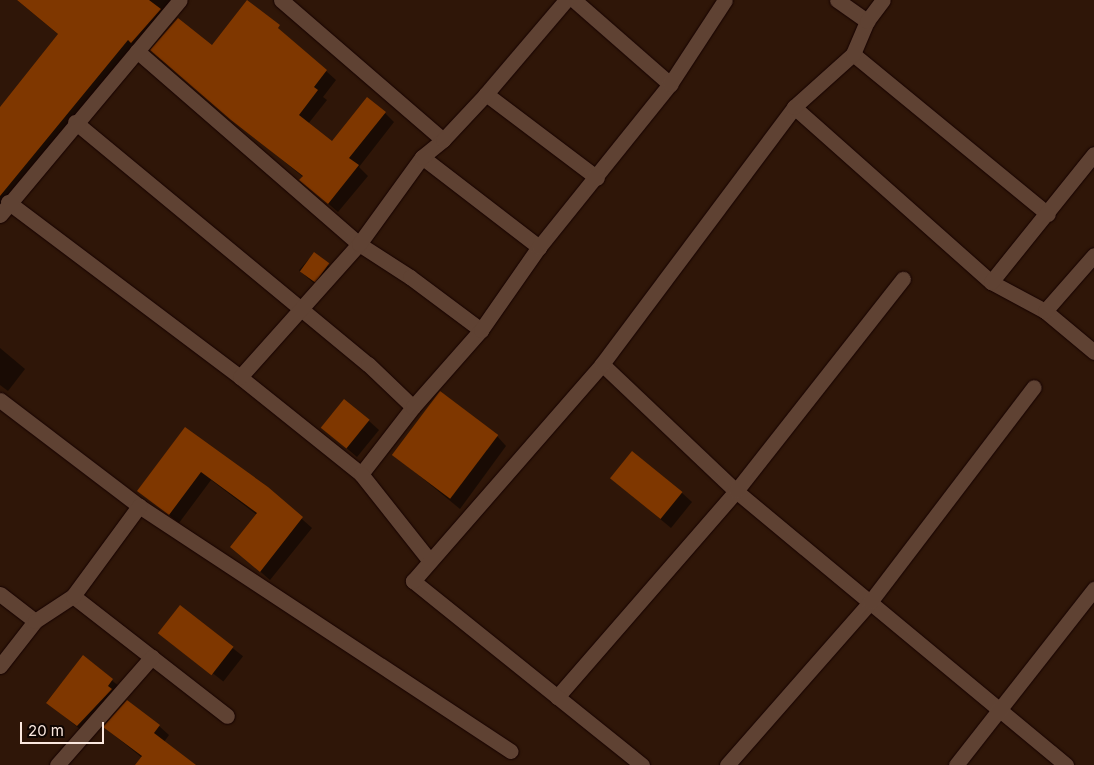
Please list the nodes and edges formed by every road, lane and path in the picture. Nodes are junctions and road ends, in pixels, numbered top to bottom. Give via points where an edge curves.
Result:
1 (180, 0) edge
2 (281, 0) edge
3 (566, 0) edge
4 (574, 0) edge
5 (725, 0) edge
6 (837, 0) edge
7 (883, 0) edge
8 (867, 21) junction
9 (137, 51) junction
10 (854, 54) junction
11 (670, 84) junction
12 (486, 94) junction
13 (794, 107) junction
14 (74, 122) junction
15 (443, 140) junction
16 (1094, 154) edge
17 (422, 157) junction
18 (597, 178) junction
19 (4, 208) edge
20 (1048, 214) junction
21 (359, 244) junction
22 (539, 247) junction
23 (1094, 255) edge
24 (903, 280) dead end
25 (991, 282) junction
26 (299, 310) junction
27 (1045, 311) junction
28 (481, 330) junction
29 (1094, 352) edge
30 (602, 364) junction
31 (240, 377) junction
32 (1034, 388) dead end
33 (0, 400) edge
34 (413, 407) junction
35 (361, 474) junction
36 (736, 491) junction
37 (139, 506) junction
38 (430, 562) junction
39 (1094, 589) edge
40 (0, 594) edge
41 (73, 596) junction
42 (870, 602) junction
43 (36, 621) junction
44 (152, 657) junction
45 (0, 666) edge
46 (557, 697) junction
47 (1000, 711) junction
48 (227, 716) dead end
49 (510, 751) dead end
50 (57, 765) edge
51 (642, 765) edge
52 (727, 765) edge
53 (956, 765) edge
54 (1066, 765) edge

1 - 9 street
2 - 15 street
3 - 12 street
4 - 11 street
5 - 11 street
6 - 8 street
7 - 8 street
8 - 10 street
9 - 14 street
9 - 21 street
10 - 13 street
10 - 20 street
11 - 18 street
12 - 15 street
12 - 18 street
13 - 25 street
13 - 30 street
14 - 19 street
14 - 26 street
15 - 17 street
16 - 20 street
17 - 21 street
17 - 22 street
18 - 22 street
19 - 31 street
20 - 25 street
21 - 26 street
21 - 28 street
22 - 28 street
23 - 27 street
24 - 36 street
25 - 27 street
26 - 31 street
26 - 34 street via 368,364
27 - 29 street
28 - 34 street
30 - 36 street
30 - 38 street
31 - 35 street
32 - 42 street
33 - 37 street
34 - 35 street
35 - 38 street
36 - 42 street
36 - 46 street
37 - 41 street
37 - 49 street
38 - 46 street via 413,581
39 - 47 street
40 - 43 street
41 - 43 street
41 - 44 street
42 - 47 street
42 - 52 street
43 - 45 street
44 - 48 street
44 - 50 street
46 - 51 street
47 - 53 street
47 - 54 street

